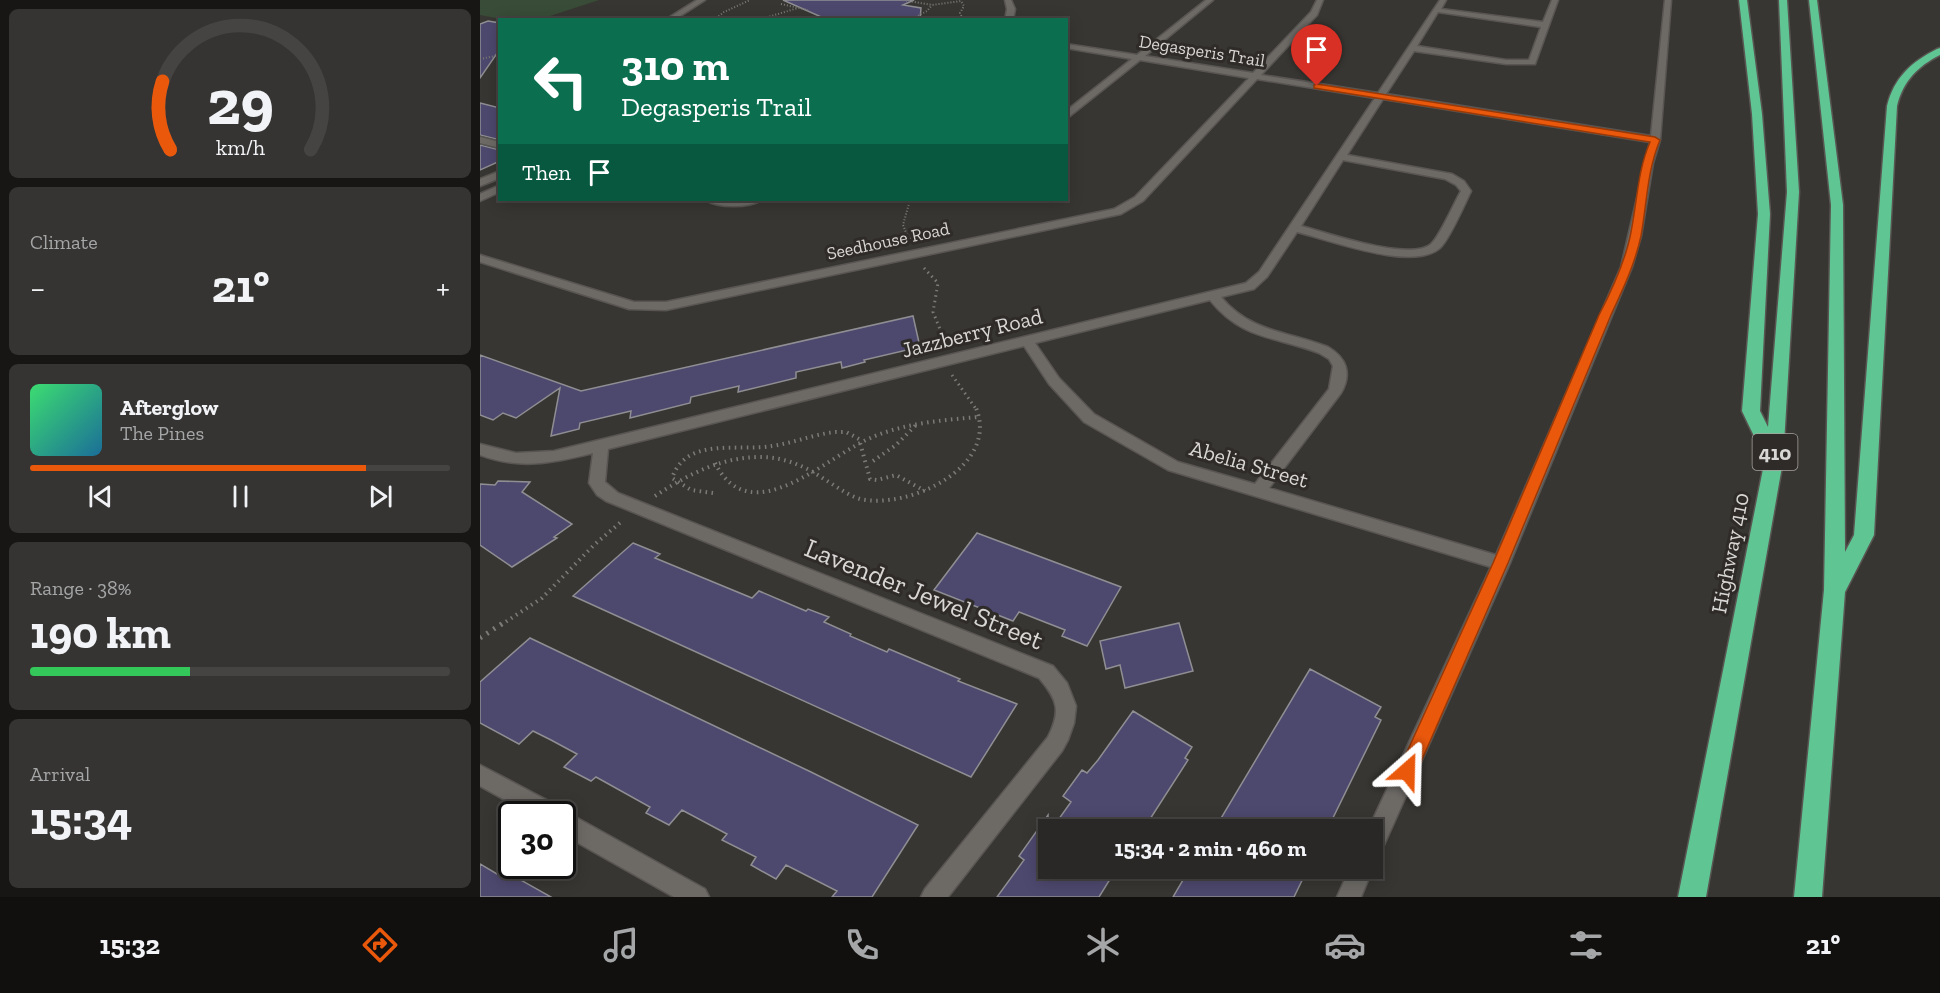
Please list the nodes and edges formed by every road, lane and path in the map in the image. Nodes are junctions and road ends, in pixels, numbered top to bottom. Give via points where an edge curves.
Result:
1 (702, 0) edge
2 (750, 0) edge
3 (903, 0) edge
4 (961, 0) edge
5 (1008, 0) edge
6 (1210, 0) edge
7 (1320, 0) edge
8 (1443, 0) edge
9 (1555, 0) edge
10 (1668, 0) edge
11 (1743, 0) edge
12 (1783, 0) edge
13 (1813, 0) edge
14 (781, 4) dead end
15 (932, 5) junction
16 (798, 8) junction
17 (808, 10) dead end
18 (1436, 10) junction
19 (788, 12) junction
20 (793, 17) dead end
21 (671, 18) edge
22 (716, 18) edge
23 (766, 18) edge
24 (914, 18) edge
25 (962, 18) edge
26 (1009, 18) edge
27 (1546, 25) junction
28 (1068, 46) edge
29 (1411, 48) junction
30 (1940, 51) edge
31 (498, 56) edge
32 (1138, 58) junction
33 (480, 59) edge
34 (1253, 76) junction
35 (1381, 96) junction
36 (1068, 114) edge
37 (480, 140) edge
38 (1655, 140) junction
39 (498, 144) edge
40 (1342, 157) junction
41 (498, 175) edge
42 (480, 183) edge
43 (498, 189) edge
44 (480, 198) edge
45 (724, 201) edge
46 (746, 201) edge
47 (910, 201) edge
48 (1294, 228) junction
49 (916, 254) junction
50 (480, 258) edge
51 (1213, 295) junction
52 (1027, 341) junction
53 (947, 352) dead end
54 (950, 372) dead end
55 (979, 417) junction
56 (918, 424) junction
57 (861, 442) junction
58 (601, 446) junction
59 (480, 449) edge
60 (873, 461) dead end
61 (1774, 461) junction
62 (715, 463) junction
63 (812, 471) junction
64 (675, 482) junction
65 (1259, 490) junction
66 (926, 492) junction
67 (713, 494) dead end
68 (631, 513) junction
69 (1501, 563) junction
70 (1835, 590) junction
71 (480, 638) edge
72 (480, 776) edge
73 (526, 801) edge
74 (1383, 822) edge
75 (576, 830) edge
76 (1357, 879) edge
77 (697, 897) edge
78 (933, 897) edge
79 (1349, 897) edge
80 (1692, 897) edge
81 (1808, 897) edge

1 - 21 street
2 - 22 path
3 - 15 path
4 - 15 path
4 - 25 path
5 - 26 street
6 - 32 street
7 - 34 street, Seedhouse Road via 1314,13
8 - 18 street, Jazzberry Road
9 - 27 street
10 - 38 street
11 - 61 highway via 1764,214 1751,411
12 - 61 highway, Highway 410 / 410 via 1793,192
13 - 70 highway via 1837,205
14 - 16 path
15 - 24 path
16 - 17 path
16 - 19 path
18 - 27 street
18 - 29 street, Jazzberry Road
19 - 20 path
19 - 23 path
27 - 29 street via 1532,62
28 - 32 street, Degasperis Trail
29 - 35 street, Jazzberry Road
30 - 70 highway via 1902,78 1892,106 1864,536
31 - 33 path
32 - 34 street, Degasperis Trail
32 - 36 street
34 - 35 street, Degasperis Trail
34 - 49 street, Seedhouse Road via 1139,199 1124,209
35 - 38 street, Degasperis Trail
35 - 40 street, Jazzberry Road
37 - 39 street
38 - 69 street via 1647,160 1635,238 1622,282
40 - 48 street, Jazzberry Road
40 - 48 street via 1448,176 1466,191 1437,245 1412,255
41 - 42 street
43 - 44 street
45 - 46 street
47 - 49 path via 903,225
48 - 51 street, Jazzberry Road via 1263,274 1250,286
49 - 50 street, Seedhouse Road via 647,307
49 - 53 path via 938,283 933,316 944,333
51 - 52 street, Jazzberry Road
51 - 65 street via 1225,311 1246,326 1328,351 1339,362 1341,374 1336,390
52 - 58 street, Jazzberry Road
52 - 65 street, Abelia Street via 1054,381 1089,418 1173,466
54 - 55 path via 974,403
55 - 56 path
55 - 66 path via 979,436 968,457
56 - 57 path
56 - 60 path
57 - 63 path
57 - 64 path via 845,431 771,446 705,451 687,456 677,466 672,478
57 - 66 path via 865,473 870,479 896,475
58 - 59 street, Jazzberry Road via 533,461 504,459
58 - 68 street, Lavender Jewel Street via 597,483
61 - 80 highway, Highway 410 / 410
62 - 63 path via 752,456 790,461
62 - 63 path via 725,480 741,490 763,494 783,488
62 - 64 path
63 - 66 path via 844,494 867,500 894,500
64 - 67 path via 699,494
64 - 68 path
65 - 69 street, Abelia Street
68 - 71 path via 542,598
68 - 78 street, Lavender Jewel Street via 1046,672 1060,687 1068,705 1064,727 1055,744
69 - 74 street
70 - 81 highway
72 - 73 street
75 - 77 street
76 - 79 street

